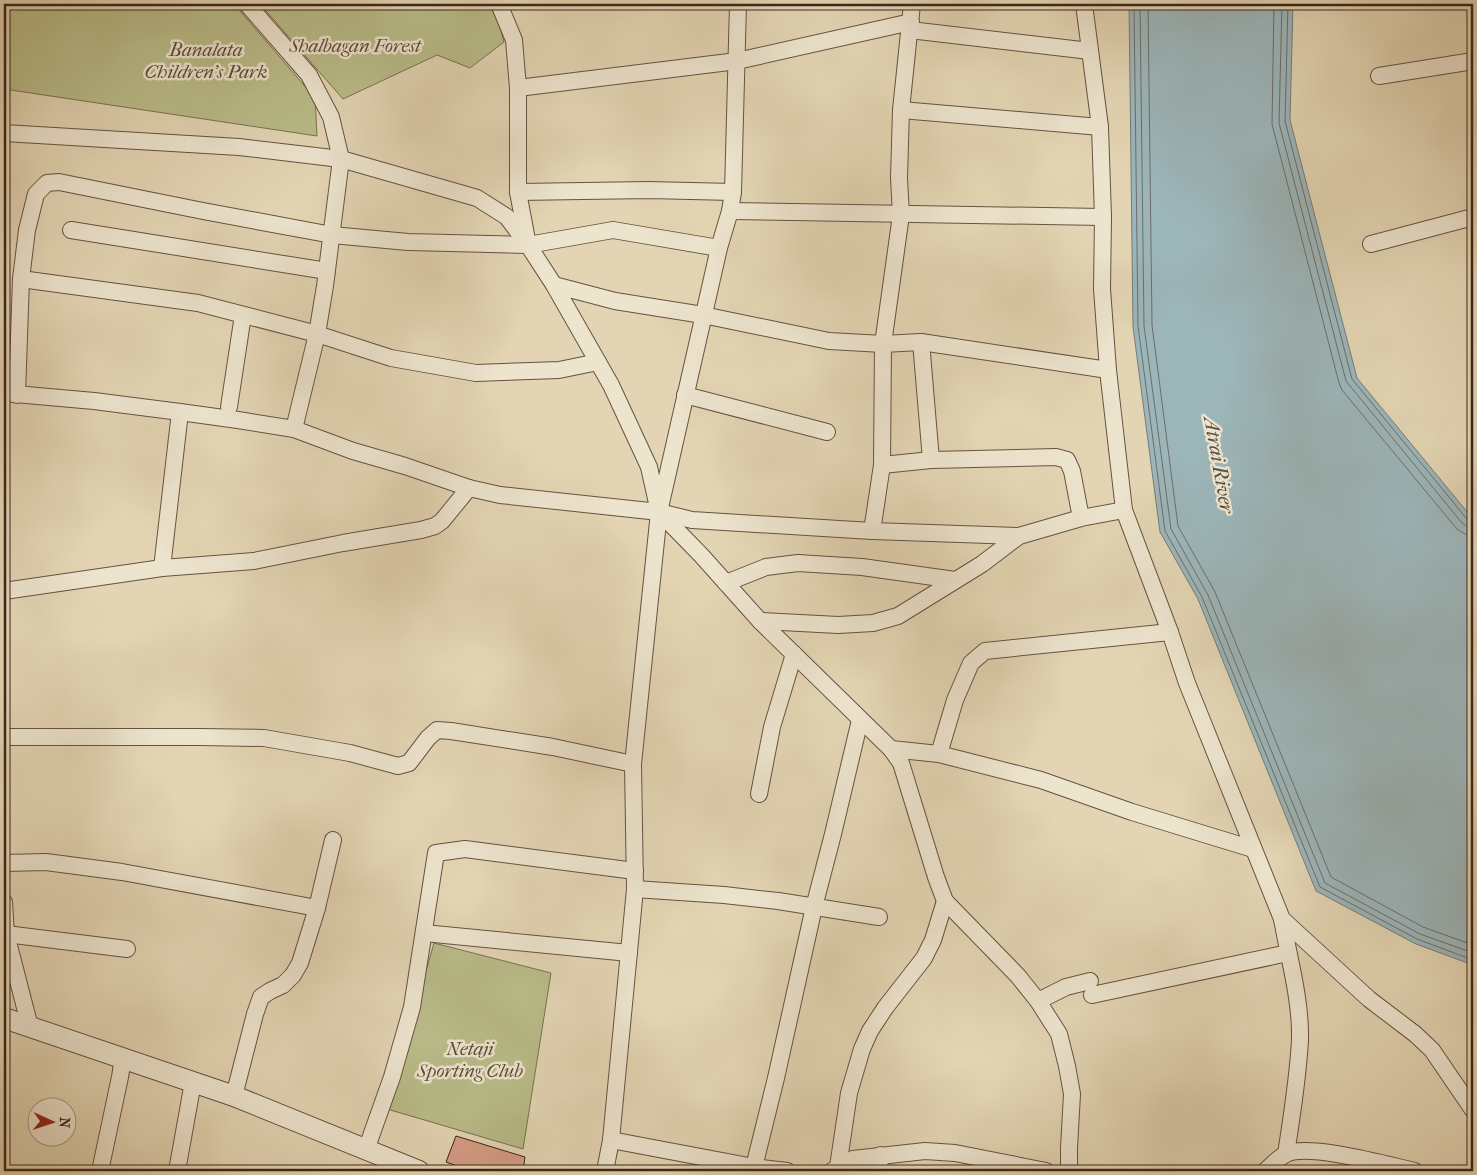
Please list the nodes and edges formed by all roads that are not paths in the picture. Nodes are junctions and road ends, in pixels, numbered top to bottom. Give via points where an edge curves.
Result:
1 (247, 4) edge
2 (499, 4) edge
3 (738, 4) edge
4 (912, 4) edge
5 (1084, 4) edge
6 (911, 26) junction
7 (1090, 51) junction
8 (737, 61) junction
9 (1473, 61) edge
10 (1379, 76) dead end
11 (518, 88) junction
12 (901, 110) junction
13 (1100, 127) junction
14 (4, 133) edge
15 (341, 159) junction
16 (518, 192) junction
17 (733, 192) junction
18 (730, 211) junction
19 (900, 215) junction
20 (1104, 217) junction
21 (1473, 217) edge
22 (71, 230) dead end
23 (332, 235) junction
24 (1371, 244) dead end
25 (528, 245) junction
26 (719, 248) junction
27 (327, 271) junction
28 (21, 278) junction
29 (554, 284) junction
30 (243, 315) junction
31 (703, 315) junction
32 (317, 334) junction
33 (921, 342) junction
34 (883, 344) junction
35 (598, 362) junction
36 (1108, 370) junction
37 (10, 394) edge
38 (685, 395) junction
39 (229, 407) dead end
40 (180, 412) junction
41 (294, 429) junction
42 (826, 432) dead end
43 (931, 460) junction
44 (882, 465) junction
45 (469, 488) junction
46 (1124, 510) junction
47 (659, 512) junction
48 (1081, 518) junction
49 (872, 530) junction
50 (1020, 536) junction
51 (162, 568) junction
52 (956, 580) junction
53 (726, 584) junction
54 (4, 591) edge
55 (760, 621) junction
56 (1170, 632) junction
57 (794, 654) junction
58 (860, 720) junction
59 (4, 737) edge
60 (892, 749) junction
61 (939, 754) junction
62 (633, 764) junction
63 (760, 794) dead end
64 (333, 840) dead end
65 (1253, 850) junction
66 (4, 863) edge
67 (635, 870) junction
68 (635, 889) junction
69 (945, 901) junction
70 (4, 902) edge
71 (814, 907) junction
72 (317, 908) junction
73 (879, 917) dead end
74 (1282, 919) junction
75 (424, 933) junction
76 (6, 934) junction
77 (127, 950) dead end
78 (629, 953) junction
79 (1288, 953) junction
80 (1038, 1001) junction
81 (4, 1018) edge
82 (30, 1027) junction
83 (123, 1058) junction
84 (193, 1082) junction
85 (234, 1096) junction
86 (1473, 1110) edge
87 (611, 1140) junction
88 (366, 1150) junction
89 (1286, 1154) junction
90 (881, 1155) junction
91 (1351, 1164) edge
92 (754, 1167) junction
93 (834, 1169) edge
94 (100, 1171) edge
95 (177, 1171) edge
96 (419, 1171) edge
97 (605, 1171) edge
98 (787, 1171) edge
99 (878, 1171) edge
100 (1046, 1171) edge
101 (1069, 1171) edge
102 (1265, 1171) edge
103 (1415, 1171) edge

1 - 15 street via 309,75 331,117
2 - 11 street via 514,40
3 - 8 street
4 - 6 street
5 - 7 street
6 - 7 street
6 - 8 street
6 - 12 street
7 - 13 street
8 - 11 street
8 - 17 street
9 - 10 street
11 - 16 street
12 - 13 street
12 - 19 street
13 - 20 street
14 - 15 street via 239,147
15 - 23 street
15 - 25 street via 477,198 507,217
16 - 17 street
16 - 25 street
17 - 18 street
18 - 19 street
18 - 26 street
19 - 20 street
19 - 34 street
20 - 36 street via 1102,290
21 - 24 street
22 - 27 street
23 - 25 street via 408,242
23 - 27 street
23 - 28 street via 59,182 47,183 36,194 27,230
25 - 26 street via 613,230
25 - 29 street
26 - 31 street
27 - 32 street
28 - 30 street via 198,303
28 - 37 street
29 - 31 street via 614,300
29 - 35 street
30 - 32 street
30 - 39 street
31 - 34 street via 829,341
31 - 38 street
32 - 35 street via 392,358 476,373 559,370
32 - 41 street
33 - 34 street
33 - 36 street
33 - 43 street
34 - 44 street
35 - 47 street via 649,467
36 - 46 street
37 - 40 street
38 - 42 street
38 - 47 street
40 - 41 street
40 - 51 street
41 - 45 street
43 - 44 street
43 - 48 street via 1056,457 1067,460
44 - 49 street
45 - 47 street via 500,495
45 - 51 street via 442,521 421,530 254,561
46 - 48 street
46 - 56 street
47 - 49 street via 692,520
47 - 53 street
47 - 62 street
48 - 50 street
49 - 50 street
50 - 52 street
51 - 54 street
52 - 53 street via 862,567 798,563 766,567
52 - 55 street via 898,616 873,622 838,625
53 - 55 street
55 - 57 street
56 - 61 street via 984,651 971,663 955,700
56 - 65 street
57 - 58 street
57 - 63 street via 772,727
58 - 60 street
58 - 71 street
59 - 62 street via 264,738 350,753 398,766 409,763 437,730 451,730
60 - 61 street
60 - 69 street via 901,762
61 - 65 street via 1041,780
62 - 67 street
64 - 72 street
65 - 74 street
66 - 72 street via 46,862 113,871
67 - 68 street
67 - 75 street via 465,849 436,853
68 - 71 street via 724,895
68 - 78 street
69 - 80 street
69 - 93 street via 924,958 885,1008 862,1049 849,1092
70 - 76 street
71 - 73 street
71 - 92 street
72 - 85 street via 300,963 283,985 261,997
74 - 79 street
74 - 86 street via 1369,999 1432,1050
75 - 78 street
75 - 88 street via 412,1007
76 - 77 street
76 - 82 street
78 - 87 street
79 - 80 street via 1091,988 1066,987
79 - 89 street via 1298,1004 1300,1040
80 - 101 street via 1059,1034 1068,1066 1072,1094
81 - 82 street
82 - 83 street
83 - 84 street
83 - 94 street
84 - 85 street
84 - 95 street
85 - 88 street
87 - 92 street
87 - 97 street
88 - 96 street
89 - 91 street via 1326,1152
89 - 102 street
90 - 93 street via 853,1159
90 - 99 street
90 - 100 street via 955,1153
91 - 103 street
92 - 98 street

